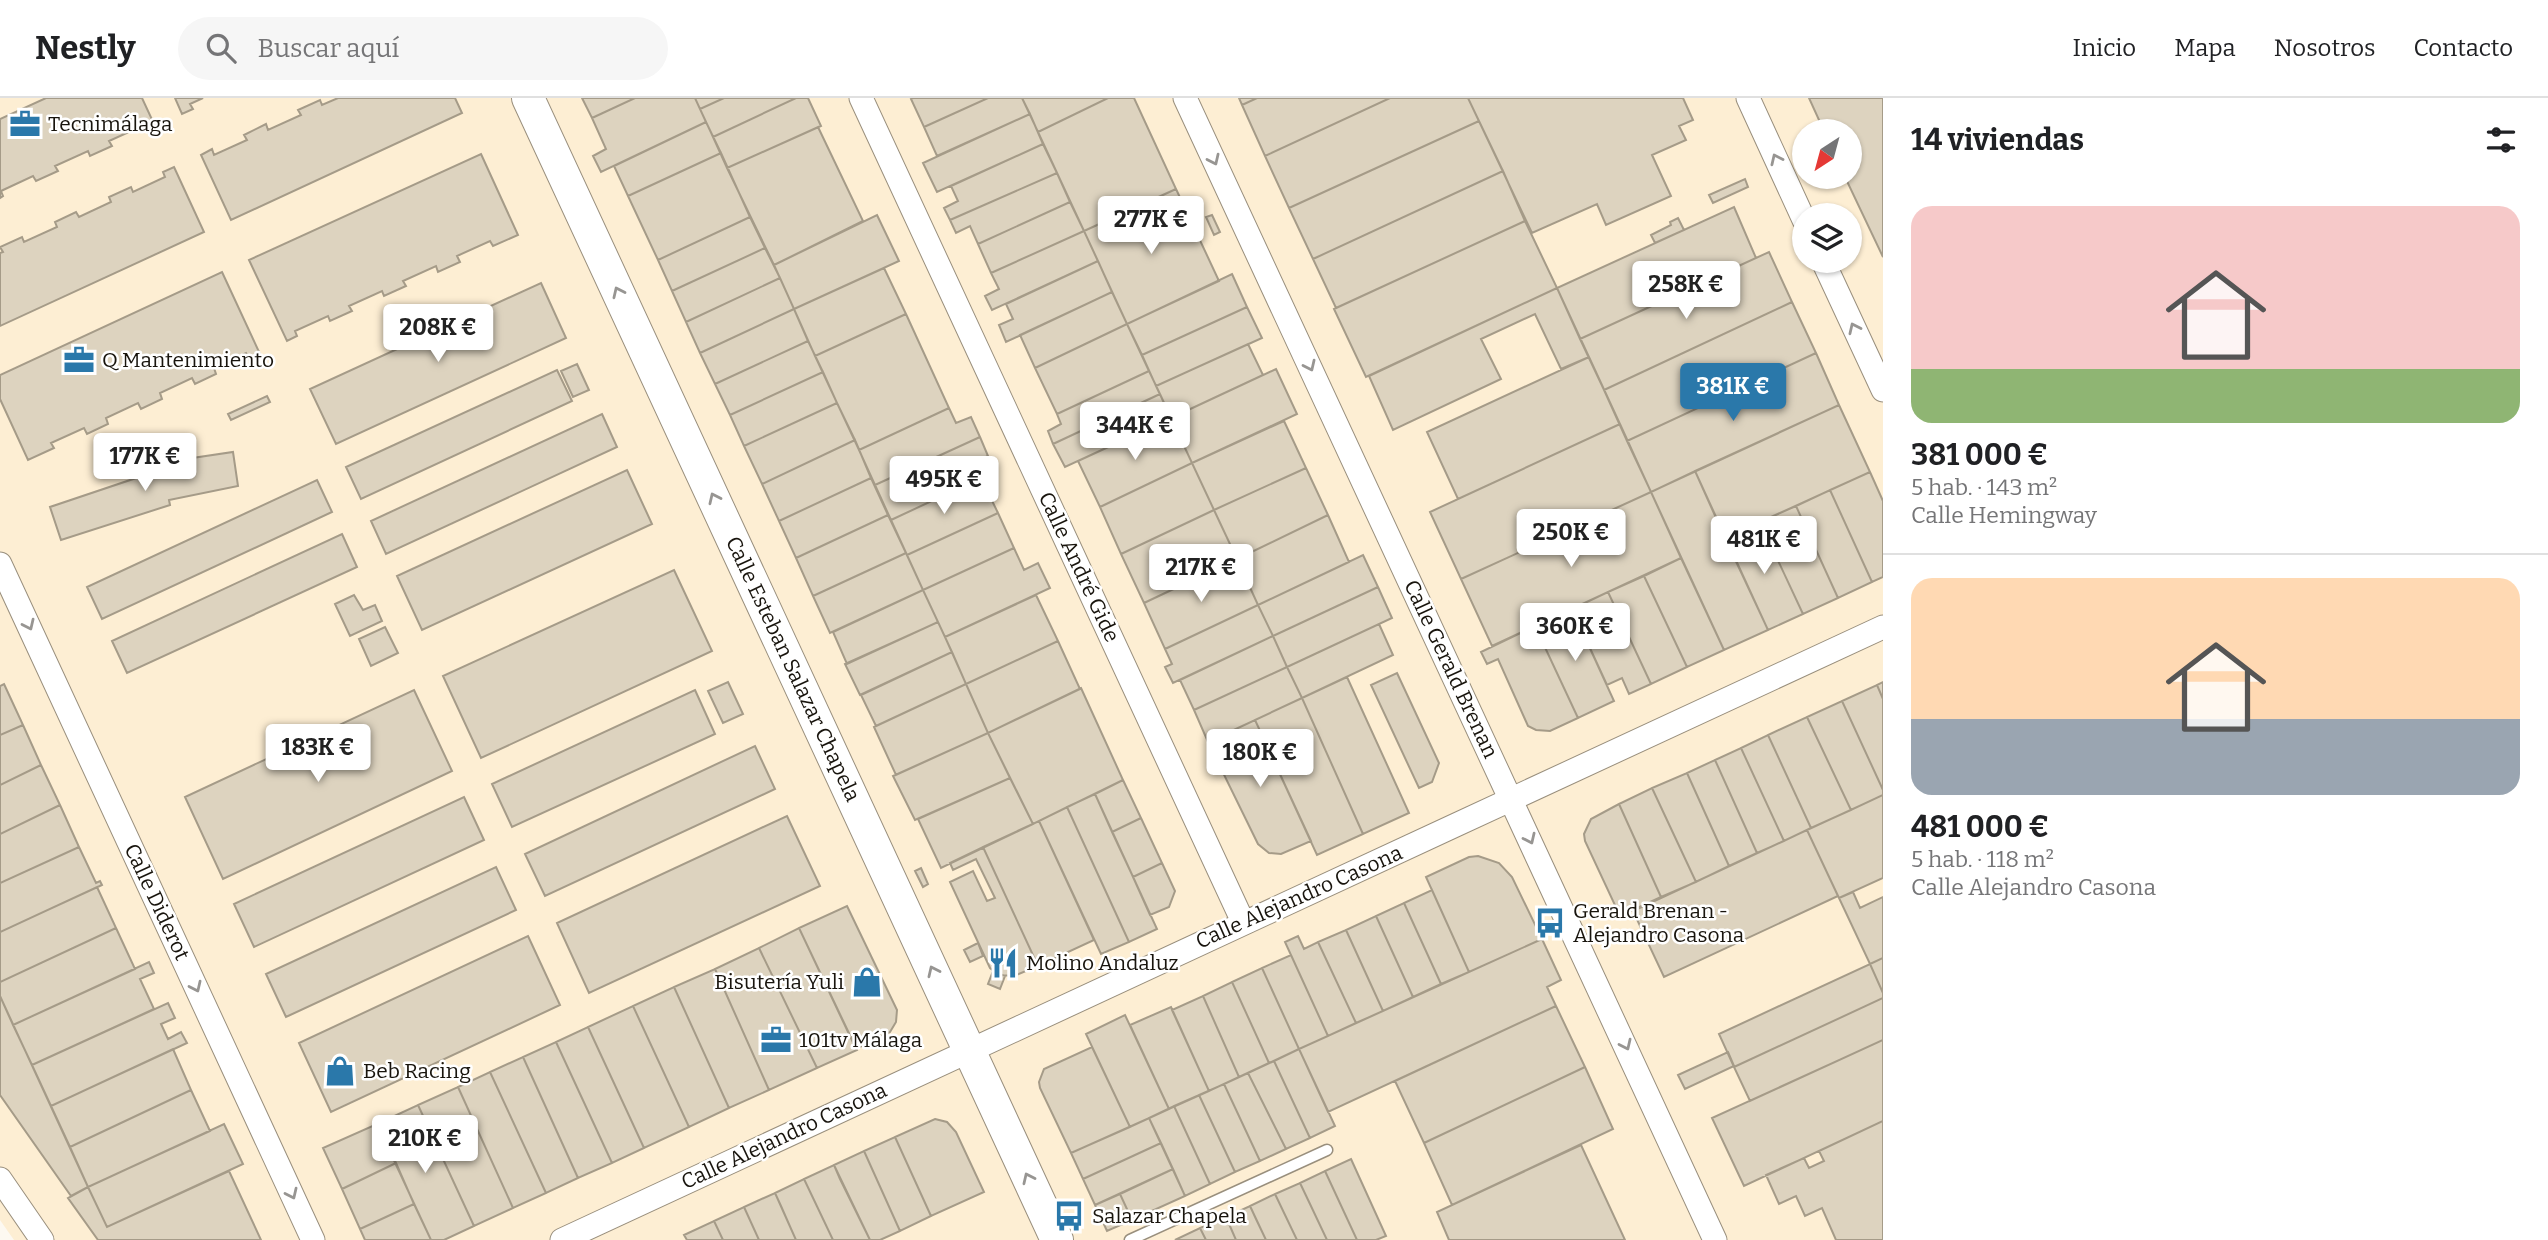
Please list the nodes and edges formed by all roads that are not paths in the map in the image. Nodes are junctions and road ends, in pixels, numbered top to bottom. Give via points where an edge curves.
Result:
1 (528, 98) edge
2 (861, 98) edge
3 (1185, 98) edge
4 (1748, 98) edge
5 (1796, 203) edge
6 (1829, 273) edge
7 (1883, 390) edge
8 (0, 564) edge
9 (1883, 626) edge
10 (1512, 800) junction
11 (1243, 922) junction
12 (968, 1049) junction
13 (1326, 1150) dead end
14 (0, 1179) edge
15 (42, 1240) edge
16 (313, 1240) edge
17 (562, 1240) edge
18 (1057, 1240) edge
19 (1130, 1240) edge
20 (1715, 1240) edge

12 -> 1 street, Calle Esteban Salazar Chapela
2 - 11 street, Calle André Gide
3 -> 10 street, Calle Gerald Brenan
5 -> 4 street
7 -> 6 street
8 -> 16 street, Calle Diderot
9 - 10 street, Calle Alejandro Casona
10 - 11 street, Calle Alejandro Casona
10 -> 20 street, Calle Gerald Brenan
11 - 12 street, Calle Alejandro Casona
12 - 17 street, Calle Alejandro Casona
18 -> 12 street, Calle Esteban Salazar Chapela
13 - 19 lane
14 - 15 street

